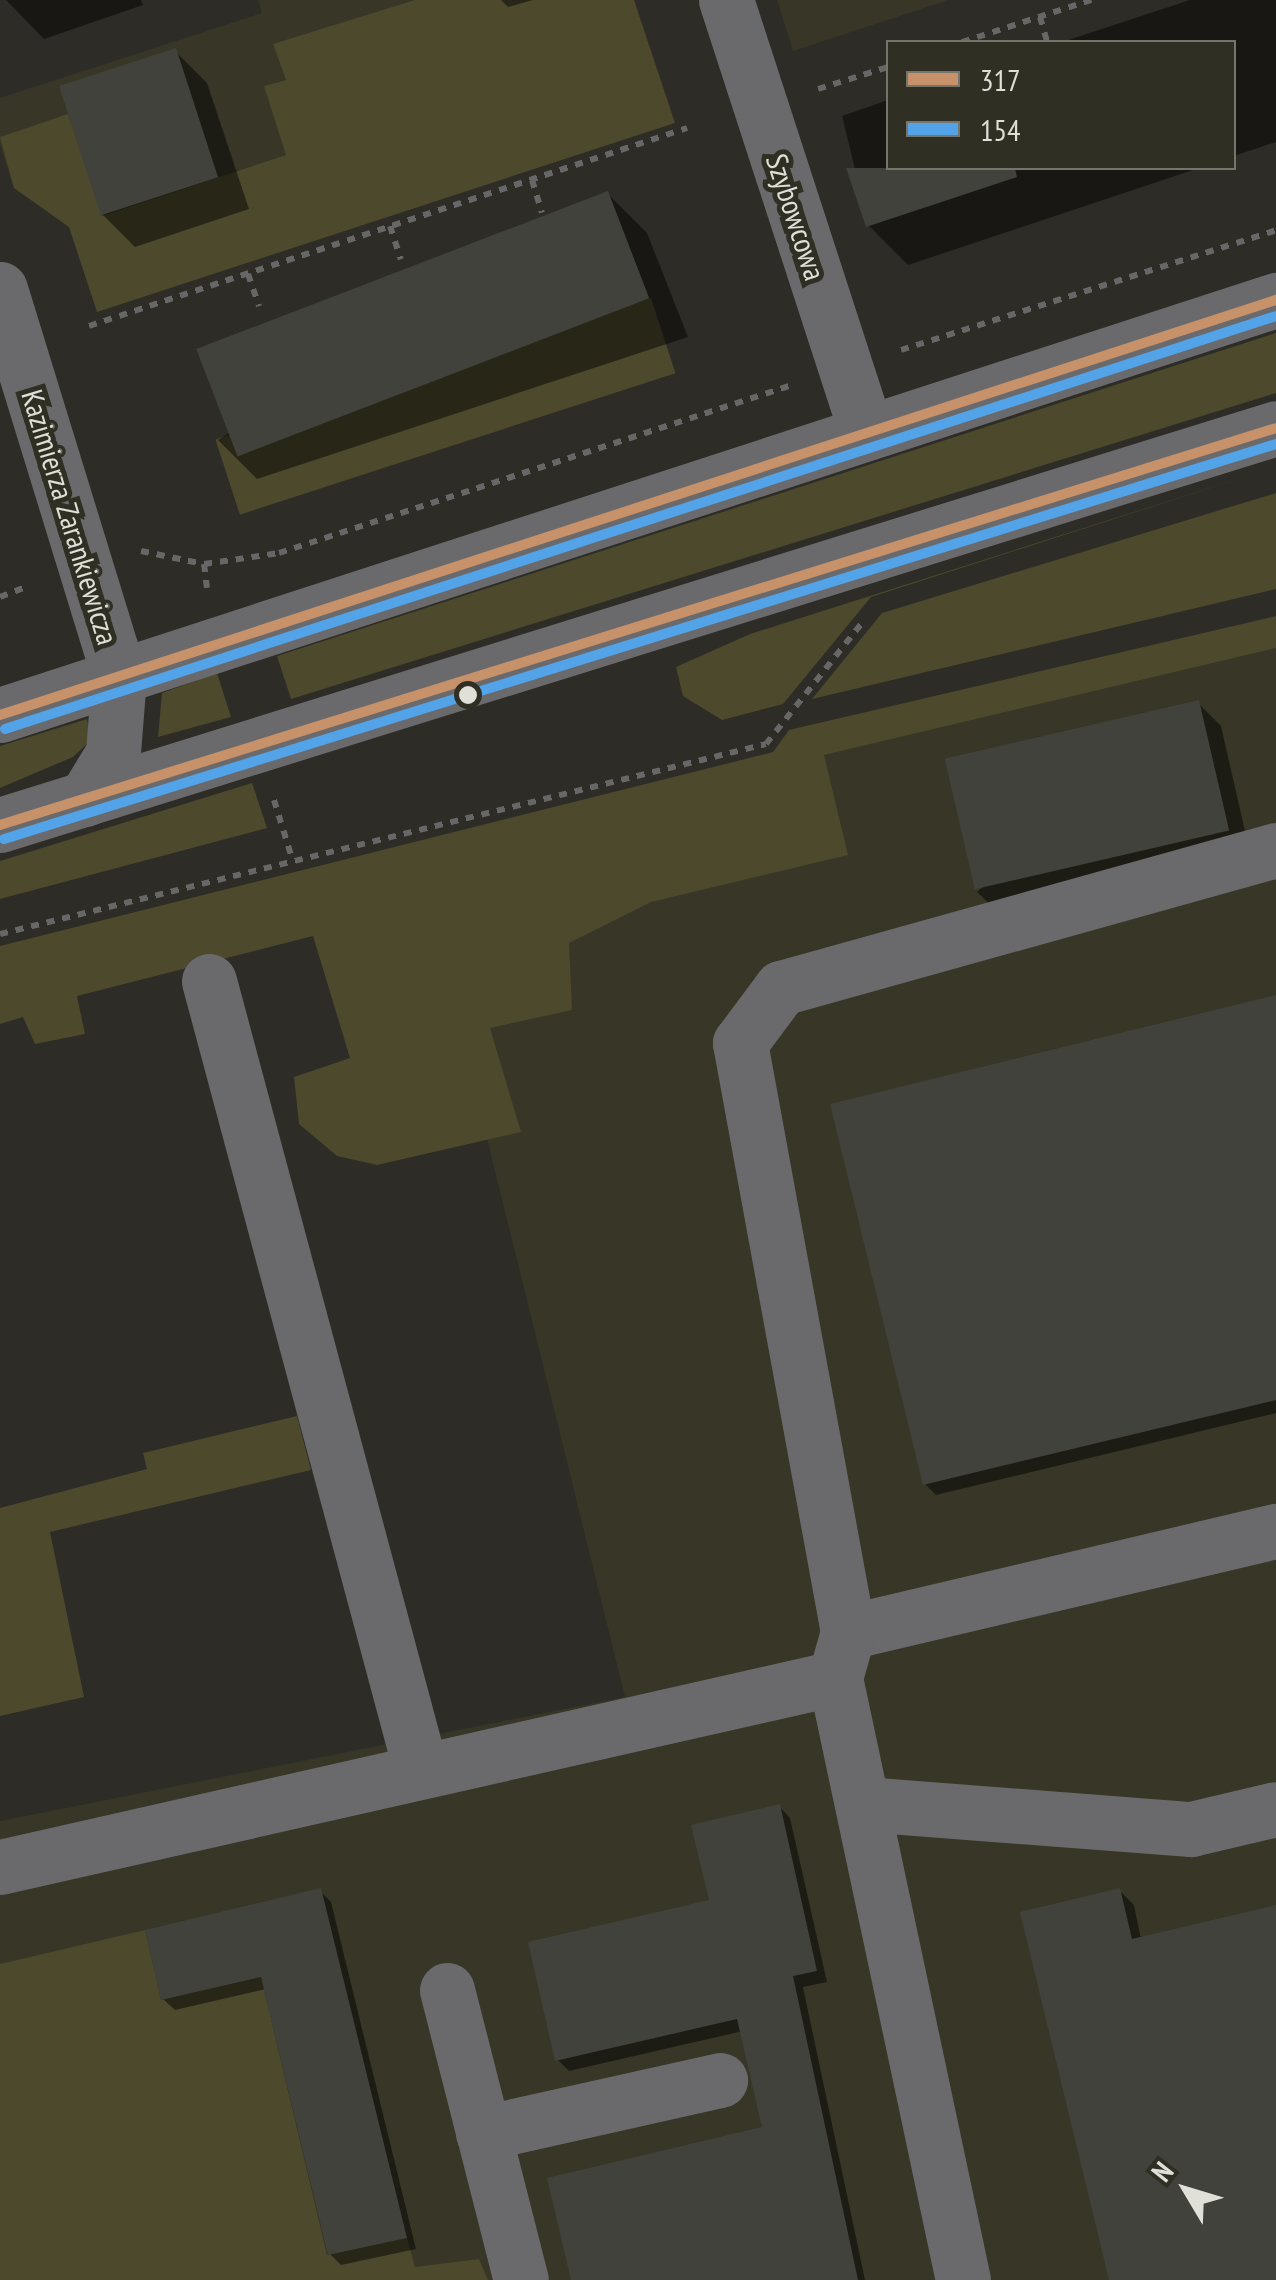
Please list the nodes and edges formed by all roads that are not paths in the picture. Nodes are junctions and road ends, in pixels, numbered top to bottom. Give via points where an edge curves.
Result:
1 (726, 0) edge
2 (0, 289) edge
3 (1276, 300) edge
4 (1276, 428) edge
5 (867, 434) junction
6 (120, 676) junction
7 (0, 715) edge
8 (85, 799) junction
9 (0, 826) edge
10 (1276, 850) edge
11 (209, 980) dead end
12 (1276, 1530) edge
13 (841, 1655) junction
14 (421, 1772) junction
15 (864, 1804) junction
16 (1276, 1809) edge
17 (0, 1868) edge
18 (447, 1990) dead end
19 (720, 2080) dead end
20 (484, 2133) junction
21 (521, 2280) edge
22 (963, 2280) edge

1 - 5 street, Szybowcowa
2 - 6 street, Kazimierza Zarankiewicza
3 - 5 street
4 - 8 street
5 - 6 street
6 - 7 street
6 - 8 street, Kazimierza Zarankiewicza via 113,752
8 - 9 street
10 - 13 street via 781,988 740,1043
11 - 14 street
12 - 13 street
13 - 14 street
13 - 15 street
14 - 17 street
15 - 16 street via 1191,1829
15 - 22 street
18 - 20 street
19 - 20 street
20 - 21 street

